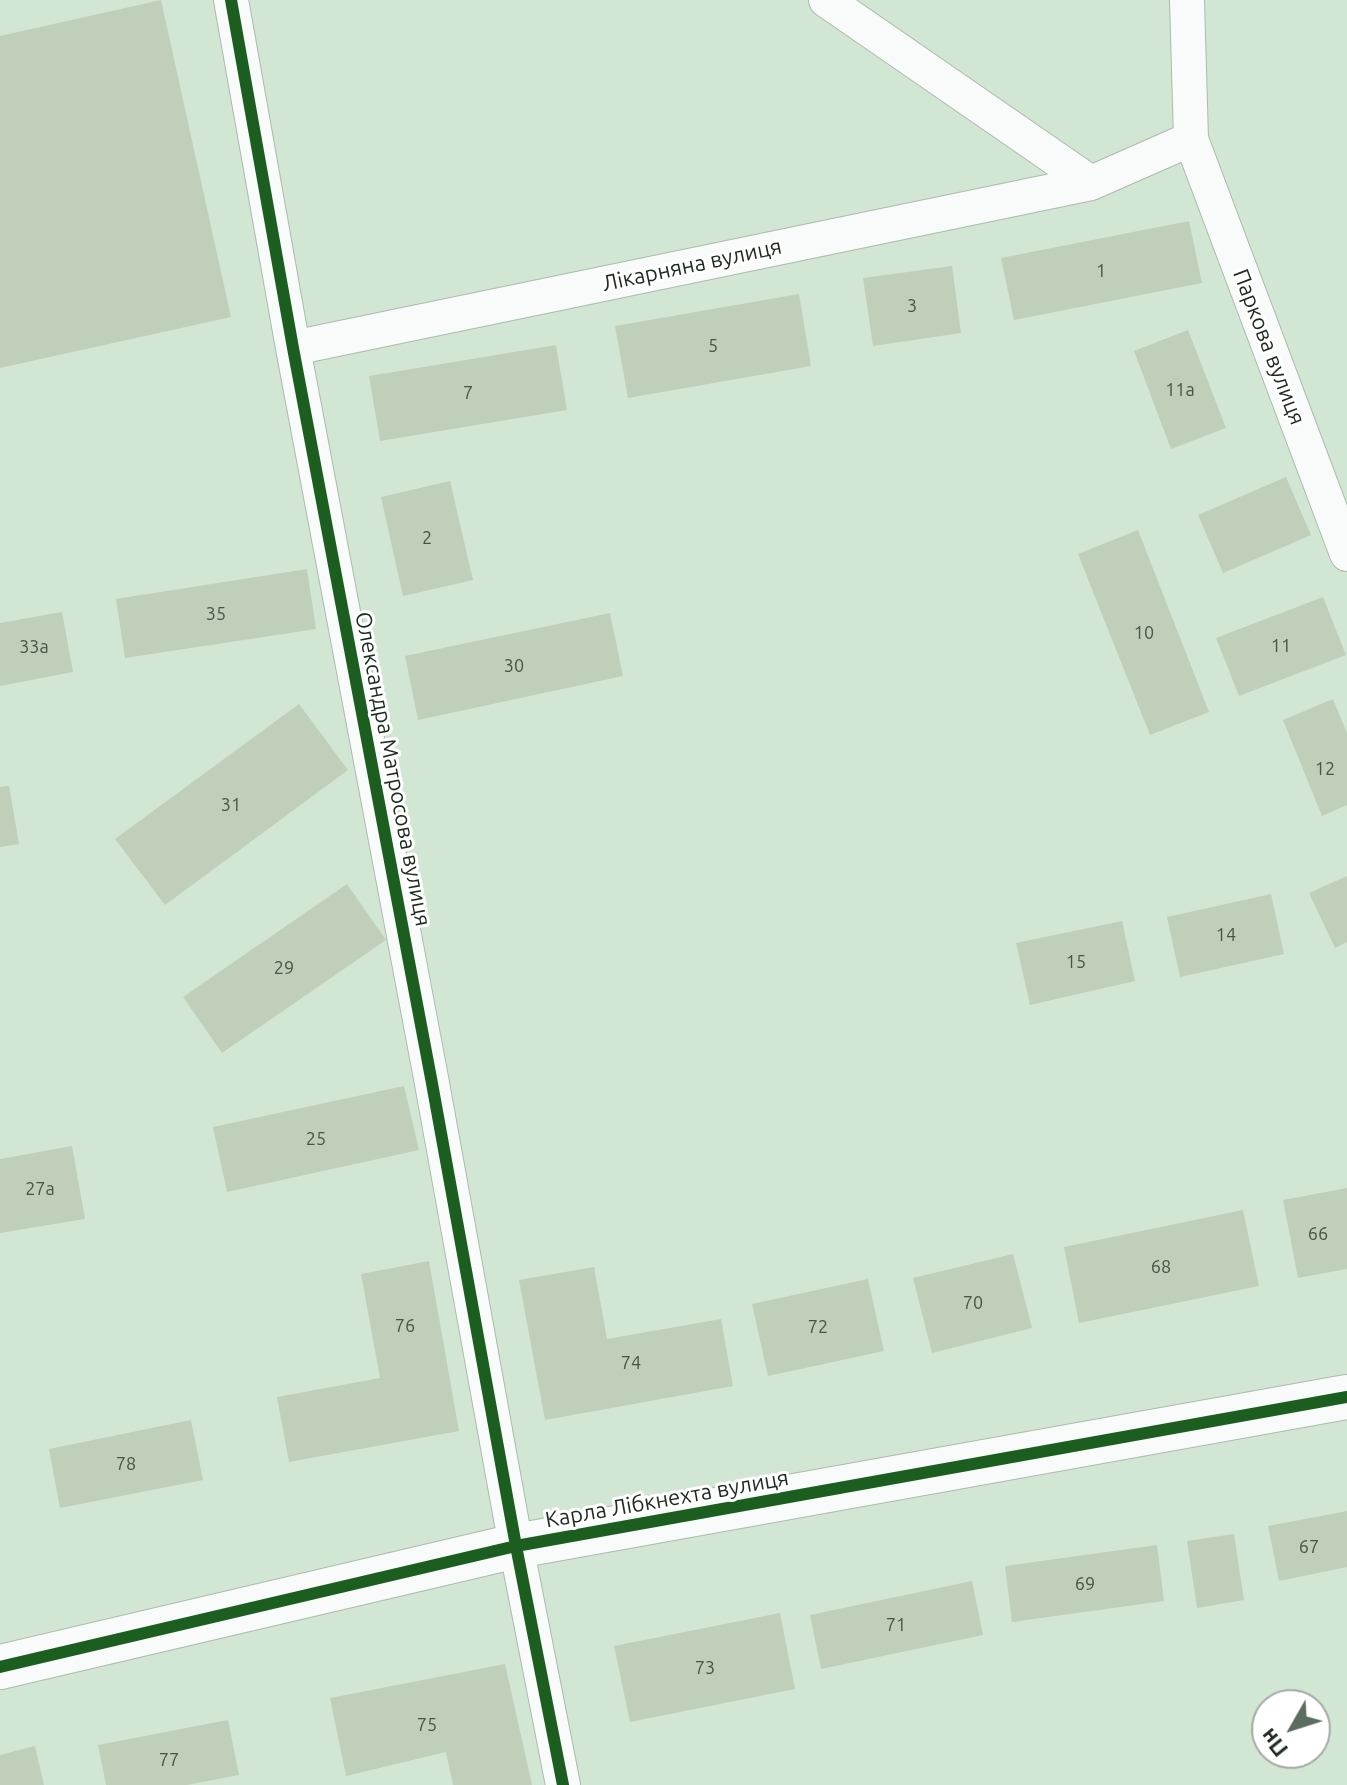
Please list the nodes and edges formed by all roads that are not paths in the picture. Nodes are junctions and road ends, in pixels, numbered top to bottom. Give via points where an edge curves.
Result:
1 (231, 0) edge
2 (826, 0) edge
3 (1187, 0) edge
4 (1191, 139) junction
5 (1091, 183) junction
6 (293, 348) junction
7 (1347, 554) edge
8 (1347, 1397) edge
9 (516, 1546) junction
10 (0, 1667) edge
11 (563, 1785) edge

1 - 6 street, Олександра Матросова вулиця
2 - 5 street
3 - 4 street, Паркова вулиця
4 - 5 street
4 - 7 street, Паркова вулиця
5 - 6 street, Лікарняна вулиця
6 - 9 street, Олександра Матросова вулиця
8 - 9 street, Карла Лібкнехта вулиця
9 - 10 street, Карла Лібкнехта вулиця
9 - 11 street, Олександра Матросова вулиця

